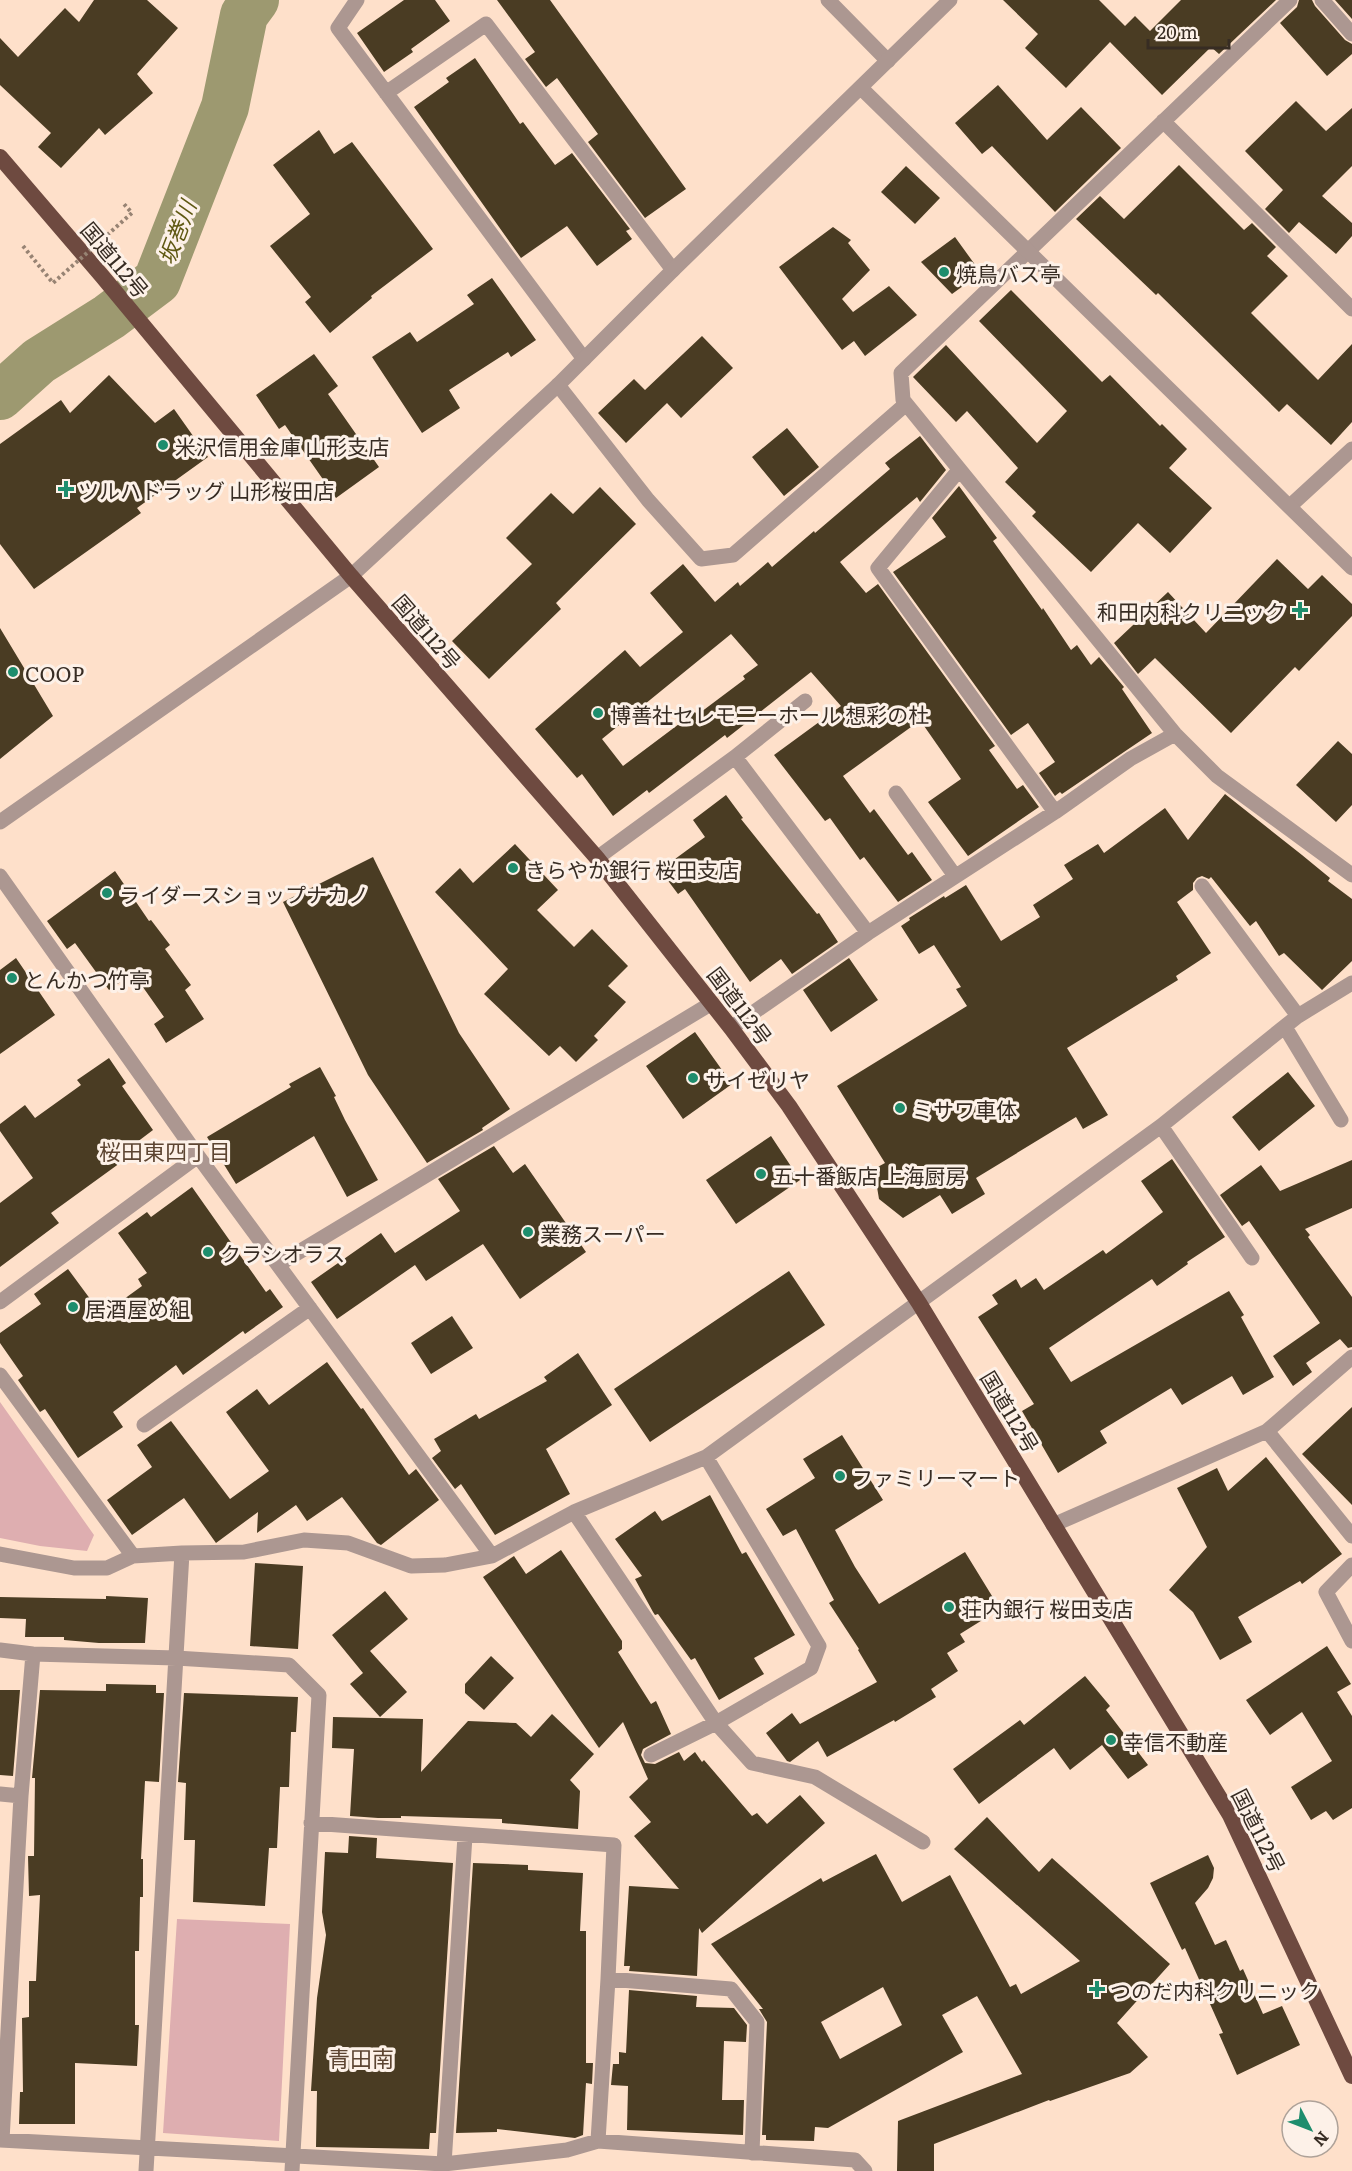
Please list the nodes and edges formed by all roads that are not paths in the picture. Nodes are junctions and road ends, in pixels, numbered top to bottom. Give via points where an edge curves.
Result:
1 (357, 0) edge
2 (828, 0) edge
3 (950, 0) edge
4 (1290, 0) edge
5 (1322, 0) edge
6 (1352, 34) edge
7 (888, 62) junction
8 (861, 88) junction
9 (386, 93) junction
10 (1163, 121) junction
11 (0, 157) edge
12 (1027, 252) junction
13 (672, 270) junction
14 (1352, 309) edge
15 (584, 359) junction
16 (558, 385) junction
17 (906, 404) junction
18 (1352, 449) edge
19 (959, 470) junction
20 (1290, 506) junction
21 (1352, 568) edge
22 (351, 576) junction
23 (805, 701) dead end
24 (1174, 734) junction
25 (735, 757) junction
26 (896, 794) dead end
27 (1055, 812) junction
28 (0, 822) edge
29 (597, 858) junction
30 (1352, 875) edge
31 (0, 876) edge
32 (955, 876) junction
33 (1202, 886) dead end
34 (868, 933) junction
35 (1352, 983) edge
36 (712, 1003) junction
37 (1298, 1016) junction
38 (1285, 1027) junction
39 (732, 1028) junction
40 (1341, 1120) dead end
41 (1161, 1126) junction
42 (198, 1156) junction
43 (1252, 1258) dead end
44 (279, 1264) junction
45 (0, 1302) edge
46 (919, 1303) junction
47 (310, 1308) junction
48 (1352, 1357) edge
49 (0, 1375) edge
50 (144, 1425) dead end
51 (1266, 1431) junction
52 (706, 1457) junction
53 (574, 1512) junction
54 (1053, 1525) junction
55 (1352, 1536) edge
56 (182, 1552) junction
57 (0, 1554) edge
58 (133, 1556) junction
59 (492, 1556) junction
60 (1352, 1565) edge
61 (1352, 1641) edge
62 (0, 1650) edge
63 (33, 1654) junction
64 (176, 1658) junction
65 (716, 1723) junction
66 (651, 1755) dead end
67 (0, 1794) edge
68 (21, 1796) junction
69 (311, 1823) junction
70 (465, 1836) junction
71 (923, 1842) dead end
72 (608, 1979) junction
73 (1352, 2076) edge
74 (1, 2140) edge
75 (598, 2141) junction
76 (147, 2147) junction
77 (752, 2153) junction
78 (293, 2164) edge
79 (444, 2164) junction
80 (146, 2171) edge
81 (865, 2171) edge

1 - 9 street via 338,28
2 - 7 street
3 - 7 street
4 - 10 street
5 - 6 street
7 - 8 street
8 - 12 street
8 - 13 street
9 - 13 street via 486,24
9 - 15 street
10 - 12 street
10 - 14 street
11 - 22 highway, 国道112号
12 - 17 street via 901,373
12 - 20 street
13 - 15 street
15 - 16 street
16 - 17 street via 648,500 701,559 732,555
16 - 22 street
17 - 19 street
18 - 20 street
19 - 24 street
19 - 27 street via 878,568
20 - 21 street
22 - 28 street
22 - 29 highway, 国道112号
23 - 25 street
24 - 27 street via 1130,759
24 - 30 street via 1217,776
25 - 29 street
25 - 34 street
26 - 32 street
27 - 32 street
29 - 36 highway, 国道112号
31 - 42 street
32 - 34 street
33 - 37 street
34 - 39 street
35 - 37 street
36 - 39 highway, 国道112号
36 - 44 street
37 - 38 street
38 - 40 street
38 - 41 street
39 - 46 highway, 国道112号 via 789,1106
41 - 43 street
41 - 46 street
42 - 44 street
42 - 45 street
44 - 47 street
46 - 52 street
46 - 54 highway, 国道112号
47 - 50 street
47 - 59 street
48 - 51 street
49 - 58 street
51 - 54 street
51 - 55 street
52 - 53 street
52 - 65 street via 819,1646 811,1668
53 - 59 street
53 - 65 street
54 - 73 highway, 国道112号 via 1230,1815
56 - 58 street
56 - 59 street via 244,1552 304,1540 348,1543 411,1566 445,1565
56 - 64 street
57 - 58 street via 74,1568 107,1568
60 - 61 street via 1326,1592
62 - 63 street
63 - 64 street
63 - 68 street
64 - 69 street via 289,1665 319,1695
64 - 76 street
65 - 66 street
65 - 71 street via 752,1763 815,1777
67 - 68 street
68 - 74 street
69 - 70 street
69 - 78 street
70 - 72 street via 614,1845
70 - 79 street
72 - 75 street
72 - 77 street via 732,1989 757,2022
74 - 76 street
75 - 77 street
75 - 79 street via 567,2150
76 - 78 street
76 - 80 street
77 - 81 street via 855,2160
78 - 79 street

